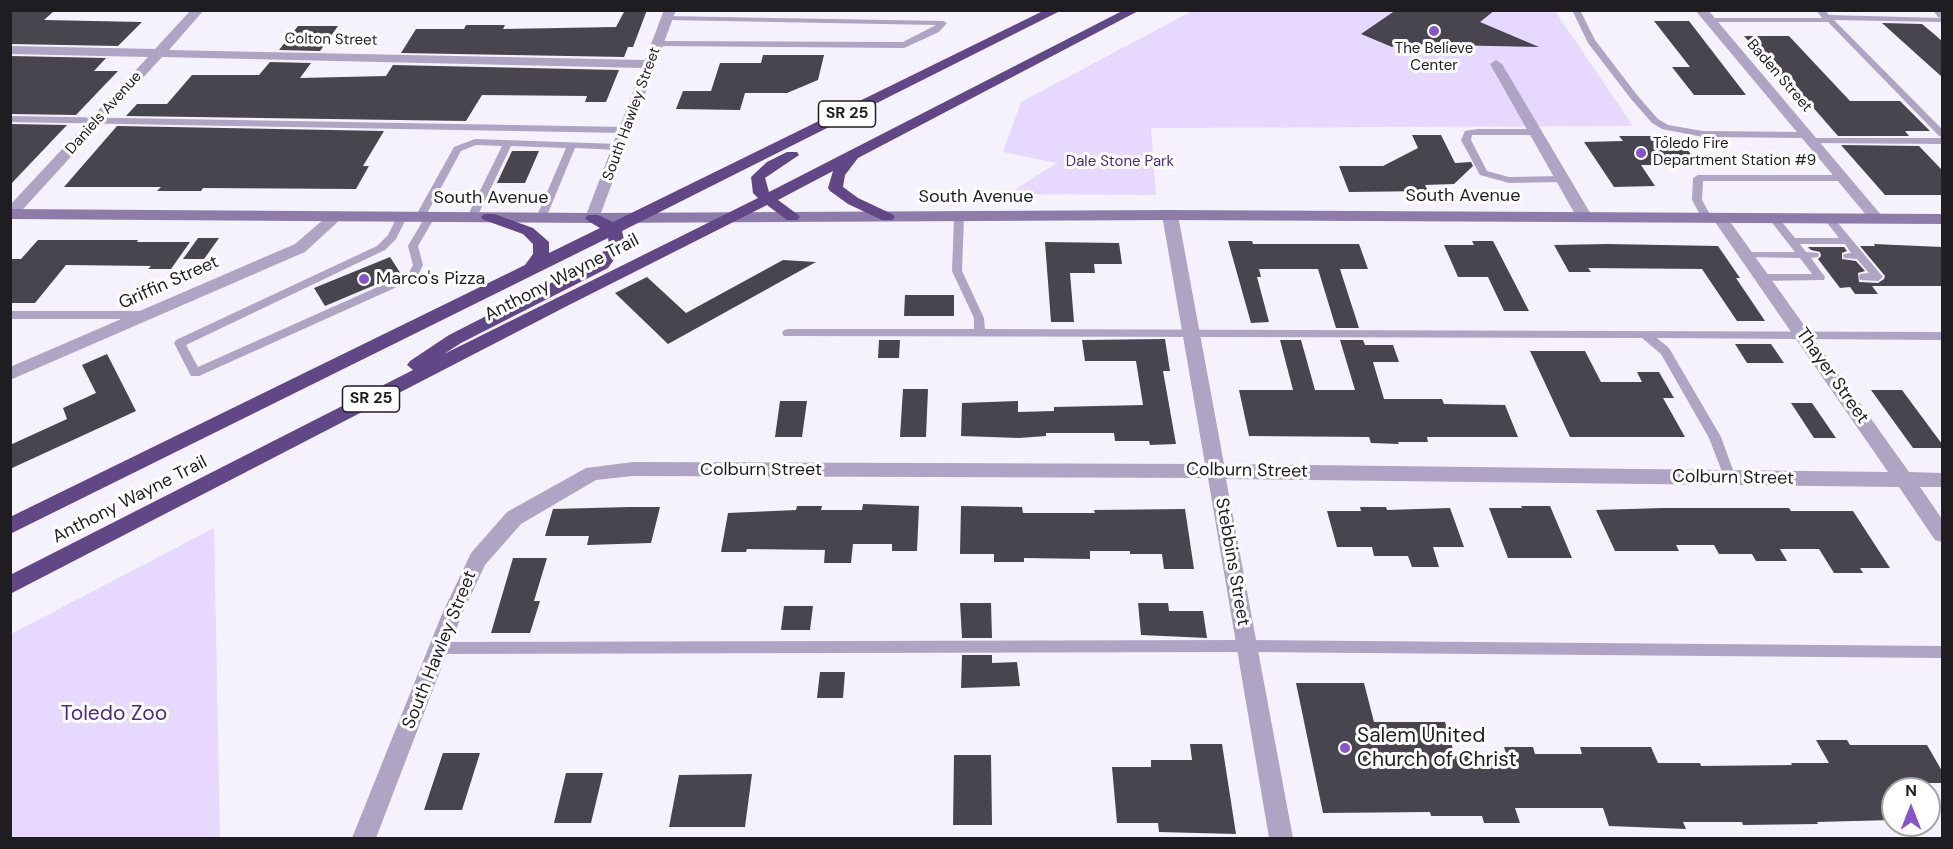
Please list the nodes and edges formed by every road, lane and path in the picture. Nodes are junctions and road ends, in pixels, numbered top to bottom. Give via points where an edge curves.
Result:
1 (198, 10) edge
2 (1056, 10) edge
3 (1134, 10) edge
4 (1576, 10) edge
5 (1939, 10) edge
6 (669, 14) edge
7 (1942, 14) edge
8 (1705, 15) edge
9 (1825, 16) edge
10 (1942, 20) edge
11 (658, 44) junction
12 (10, 50) edge
13 (159, 53) junction
14 (650, 64) junction
15 (1496, 64) dead end
16 (891, 92) junction
17 (10, 119) edge
18 (98, 121) junction
19 (626, 130) junction
20 (1535, 132) junction
21 (1942, 134) edge
22 (1810, 138) junction
23 (1942, 141) edge
24 (508, 143) junction
25 (571, 146) junction
26 (619, 147) junction
27 (854, 155) junction
28 (1844, 178) junction
29 (1562, 179) junction
30 (767, 199) junction
31 (11, 215) edge
32 (1170, 215) junction
33 (336, 216) junction
34 (733, 216) junction
35 (1584, 216) junction
36 (402, 217) junction
37 (425, 217) junction
38 (472, 217) junction
39 (489, 217) junction
40 (792, 217) junction
41 (887, 217) junction
42 (959, 217) junction
43 (541, 218) junction
44 (593, 218) junction
45 (638, 218) junction
46 (1714, 218) junction
47 (1774, 219) junction
48 (1828, 219) junction
49 (1877, 219) junction
50 (1942, 219) edge
51 (614, 230) junction
52 (1792, 241) junction
53 (1848, 241) junction
54 (1746, 255) junction
55 (1809, 255) junction
56 (1860, 255) junction
57 (1848, 256) dead end
58 (530, 271) junction
59 (1864, 277) dead end
60 (1762, 278) junction
61 (10, 315) edge
62 (146, 315) junction
63 (1191, 332) junction
64 (788, 333) dead end
65 (980, 333) junction
66 (1644, 334) junction
67 (1803, 335) junction
68 (1942, 336) edge
69 (10, 374) edge
70 (339, 416) junction
71 (1216, 471) junction
72 (1730, 478) junction
73 (1905, 480) junction
74 (1942, 480) edge
75 (556, 492) joint
76 (10, 526) edge
77 (1942, 534) edge
78 (10, 585) edge
79 (1247, 646) junction
80 (439, 648) junction
81 (1942, 652) edge
82 (364, 838) edge
83 (1281, 838) edge

1 - 13 street, Daniels Avenue
2 - 16 highway, Anthony Wayne Trail / SR 25
3 - 27 highway, Anthony Wayne Trail / SR 25
4 - 22 lane via 1592,41 1634,97 1665,127 1703,134
5 - 7 street
6 - 11 street, South Hawley Street
6 - 11 lane via 943,23 904,45
8 - 9 lane
8 - 22 street, Baden Street
9 - 10 lane
9 - 21 lane
11 - 14 street, South Hawley Street
12 - 13 street, Colton Street
13 - 14 street, Colton Street
13 - 18 street, Daniels Avenue
14 - 19 street, South Hawley Street
15 - 20 street
16 - 30 highway via 874,113 772,165 758,177 760,193
16 - 45 highway, Anthony Wayne Trail / SR 25
17 - 18 lane
18 - 19 lane
18 - 31 street, Daniels Avenue
19 - 26 street, South Hawley Street
20 - 29 street
20 - 29 lane via 1468,133 1466,140 1483,173 1509,180
22 - 23 lane
22 - 28 street, Baden Street
24 - 25 lane
24 - 37 lane via 475,142 458,150
24 - 38 lane
25 - 26 lane
25 - 43 lane
26 - 44 street, South Hawley Street
27 - 30 highway, Anthony Wayne Trail / SR 25
27 - 41 highway via 838,174 835,188
28 - 46 lane via 1698,178 1697,200
28 - 49 street, Baden Street
29 - 35 street
30 - 34 highway, Anthony Wayne Trail / SR 25
30 - 40 highway
31 - 33 street, South Avenue
32 - 35 street, South Avenue
32 - 42 street, South Avenue
32 - 63 street, Stebbins Street
33 - 36 street, South Avenue
33 - 62 street, Griffin Street via 300,248
34 - 40 street, South Avenue
34 - 45 street, South Avenue
34 - 70 highway, Anthony Wayne Trail / SR 25
35 - 46 street, South Avenue
36 - 37 street, South Avenue
36 - 37 lane via 381,248 180,343 195,373 413,274 418,265 413,246
37 - 38 street, South Avenue
38 - 39 street, South Avenue
39 - 43 street, South Avenue
39 - 58 highway via 528,231 541,242 541,254
40 - 41 street, South Avenue
41 - 42 street, South Avenue
42 - 65 lane via 957,272 979,318
43 - 44 street, South Avenue
44 - 45 street, South Avenue
44 - 51 highway
45 - 51 highway, Anthony Wayne Trail / SR 25
46 - 47 street, South Avenue
46 - 54 street, Thayer Street
47 - 48 street, South Avenue
47 - 52 lane
48 - 49 street, South Avenue
48 - 53 lane
49 - 50 street, South Avenue
51 - 58 highway, Anthony Wayne Trail / SR 25
51 - 70 highway via 617,244 602,264 455,339
52 - 53 lane
52 - 55 lane
53 - 56 lane
54 - 55 lane
54 - 60 street, Thayer Street
55 - 60 lane via 1826,277
56 - 57 lane
56 - 59 lane via 1878,277
58 - 76 highway, Anthony Wayne Trail / SR 25
60 - 67 street, Thayer Street
61 - 62 lane
62 - 69 street, Griffin Street
63 - 65 lane
63 - 66 lane
63 - 71 street, Stebbins Street
64 - 65 lane
66 - 67 lane
66 - 72 lane via 1665,351 1715,437
67 - 68 lane
67 - 73 street, Thayer Street
70 - 78 highway, Anthony Wayne Trail / SR 25
71 - 72 street, Colburn Street
71 - 75 street, Colburn Street via 633,469 593,473
71 - 79 street, Stebbins Street
72 - 73 street, Colburn Street
73 - 74 street, Colburn Street
73 - 77 street, Thayer Street
75 - 80 street, South Hawley Street via 514,518 478,559
79 - 80 lane
79 - 81 lane
79 - 83 street, Stebbins Street
80 - 82 street, South Hawley Street

